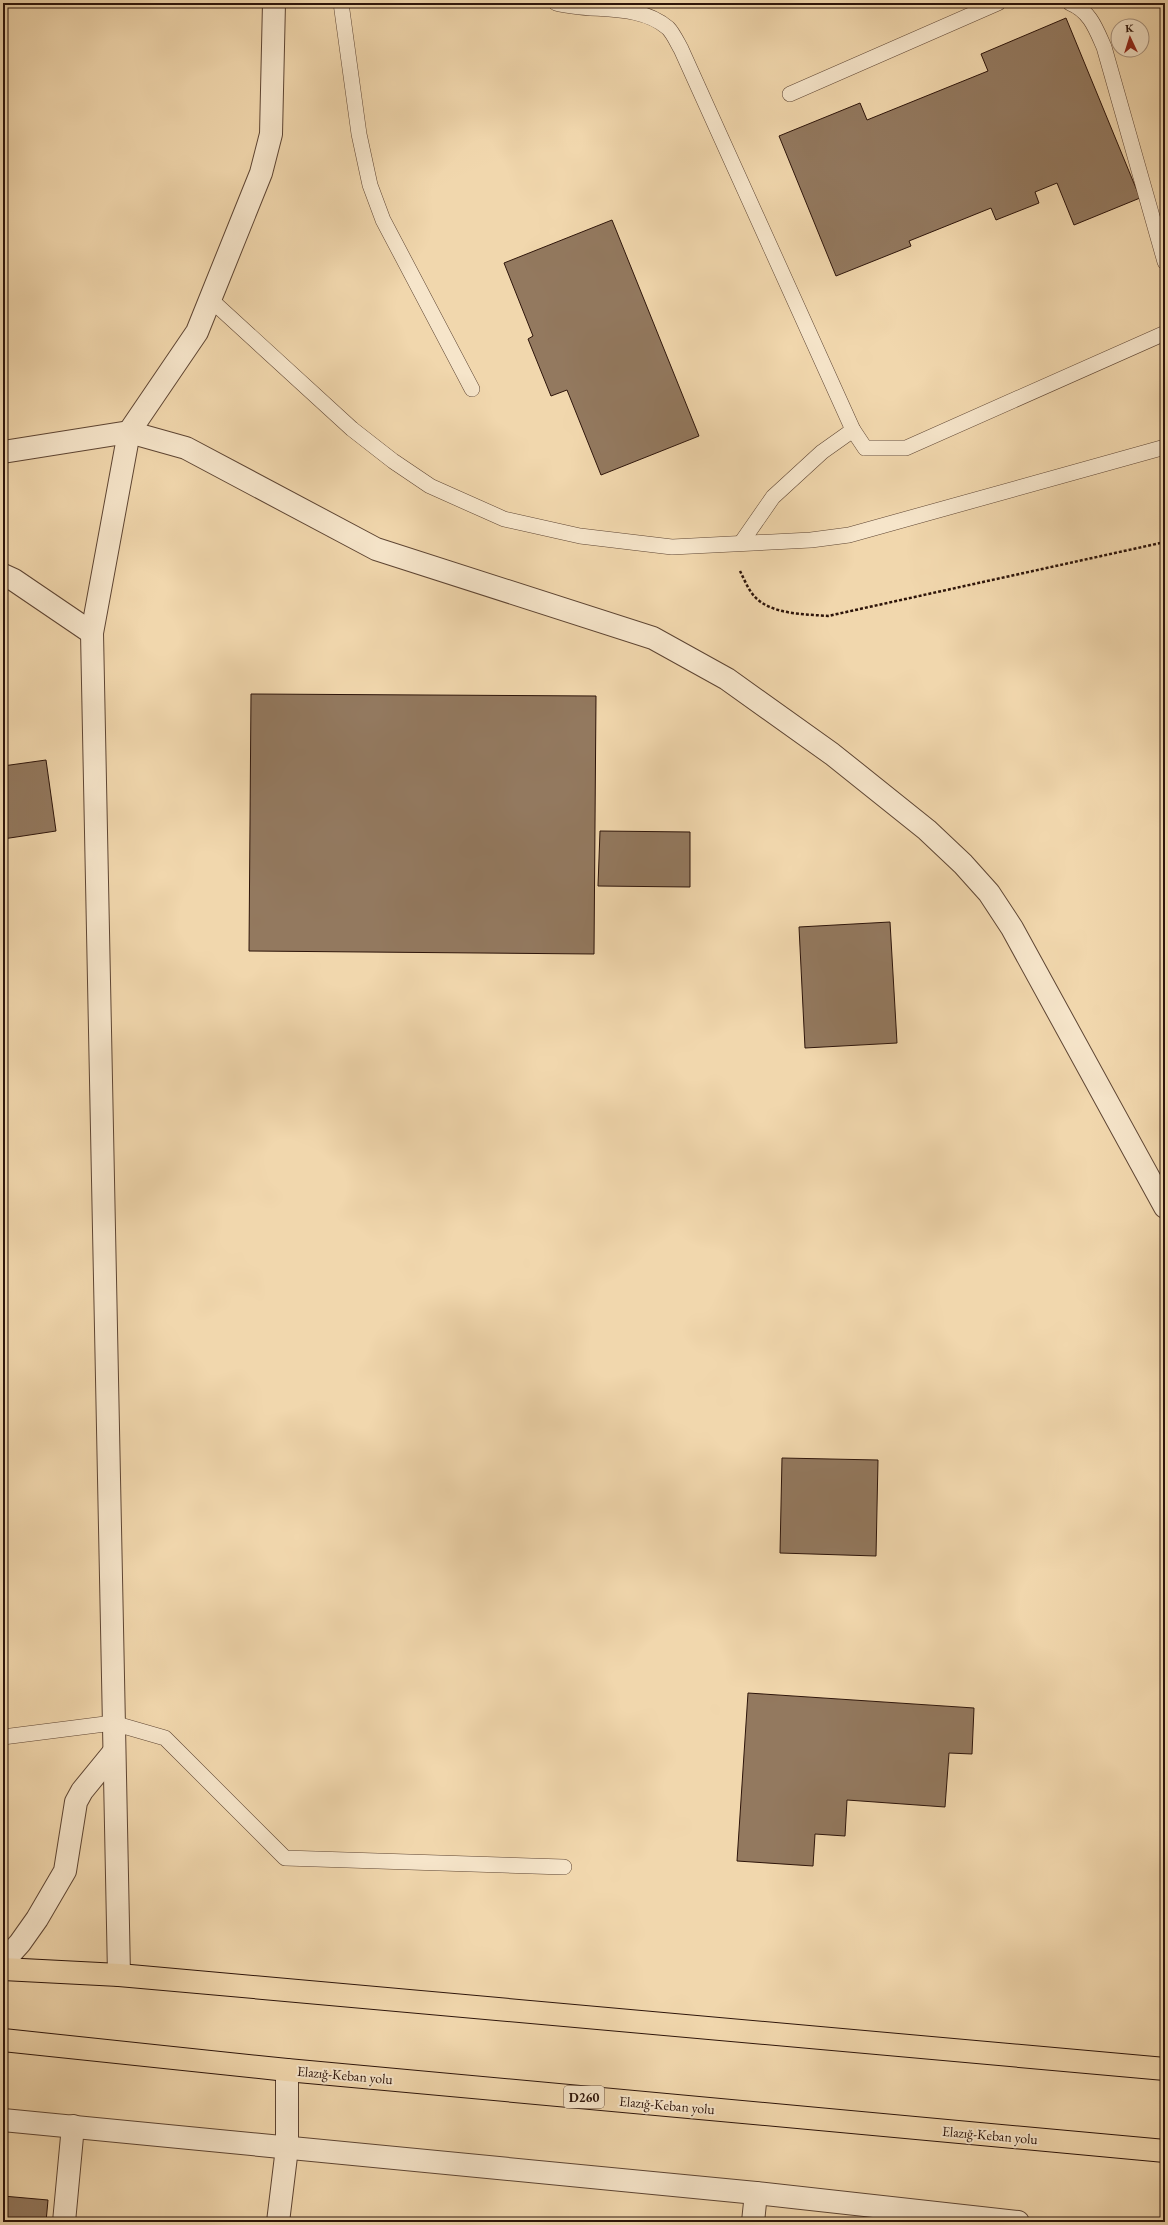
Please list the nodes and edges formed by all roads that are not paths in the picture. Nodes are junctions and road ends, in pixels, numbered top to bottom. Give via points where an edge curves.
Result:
1 (274, 3) edge
2 (341, 3) edge
3 (556, 3) edge
4 (998, 3) edge
5 (1070, 3) edge
6 (790, 94) dead end
7 (1165, 262) edge
8 (210, 299) junction
9 (1165, 333) edge
10 (472, 389) dead end
11 (853, 430) junction
12 (129, 432) junction
13 (1165, 447) edge
14 (3, 452) edge
15 (741, 544) junction
16 (3, 575) edge
17 (92, 633) junction
18 (1165, 1207) edge
19 (113, 1723) junction
20 (3, 1737) edge
21 (113, 1753) junction
22 (564, 1866) dead end
23 (3, 1962) edge
24 (3, 1969) edge
25 (119, 1975) junction
26 (3, 2040) edge
27 (1165, 2069) edge
28 (287, 2070) junction
29 (3, 2120) edge
30 (74, 2126) junction
31 (287, 2148) junction
32 (1165, 2151) edge
33 (756, 2193) junction
34 (64, 2222) edge
35 (278, 2222) edge
36 (753, 2222) edge
37 (1018, 2222) edge

1 - 8 street via 271,134 261,173
2 - 10 lane via 359,134 370,185 383,220
3 - 11 lane via 632,12 655,18 669,29 684,56
4 - 6 lane
5 - 7 lane via 1079,7 1092,20 1104,47
8 - 12 street via 197,332
8 - 15 lane via 352,429 430,486 504,519 580,536 672,547
9 - 11 lane via 906,448 865,448
11 - 15 lane via 822,452 773,497
12 - 14 street
12 - 17 street
12 - 18 street via 186,448 376,549 653,638 727,679 832,754 928,830 989,893 1012,928
13 - 15 lane via 849,535
16 - 17 street
17 - 19 street
19 - 20 lane
19 - 21 street
19 - 22 lane via 165,1738 285,1858
21 - 23 street via 76,1802 65,1871 28,1931
21 - 25 street
24 - 25 highway
25 - 27 highway
26 - 28 highway, Elazığ-Keban yolu / D260
28 - 31 street
28 - 32 highway, Elazığ-Keban yolu / D260
29 - 30 street
30 - 31 street
30 - 34 street
31 - 33 street
31 - 35 street
33 - 36 street
33 - 37 street

